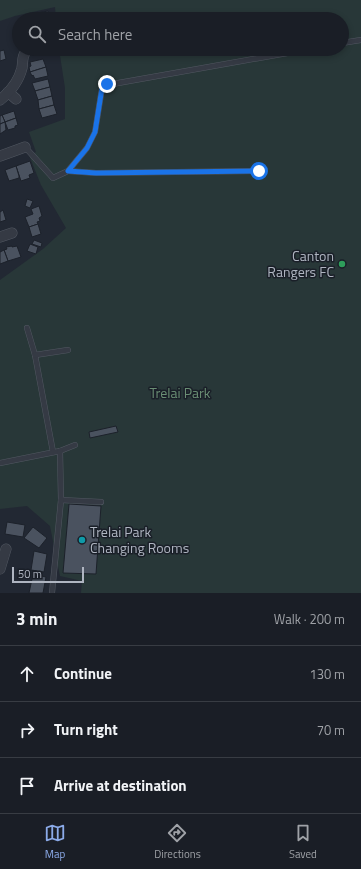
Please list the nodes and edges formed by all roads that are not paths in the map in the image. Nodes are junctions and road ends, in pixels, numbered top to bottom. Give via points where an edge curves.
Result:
1 (361, 40) edge
2 (349, 42) edge
3 (23, 56) edge
4 (269, 56) edge
5 (4, 96) edge
6 (16, 99) dead end
7 (25, 147) joint
8 (0, 156) edge
9 (68, 171) junction
10 (259, 171) dead end
11 (12, 233) dead end
12 (0, 237) edge
13 (27, 328) dead end
14 (68, 350) dead end
15 (35, 356) junction
16 (75, 445) dead end
17 (60, 451) junction
18 (53, 452) junction
19 (0, 463) edge
20 (61, 500) junction
21 (101, 502) dead end
22 (6, 549) dead end
23 (1, 564) edge
24 (52, 593) edge

1 - 2 lane
3 - 5 street via 20,73
4 - 9 lane via 107,84 102,88 95,132 87,148
5 - 6 street
7 - 8 street
7 - 9 lane via 53,178
9 - 10 lane
11 - 12 street
13 - 15 lane
14 - 15 lane
15 - 18 lane
16 - 17 lane
17 - 18 lane
17 - 20 lane
18 - 19 lane
20 - 21 lane
20 - 24 lane
22 - 23 street

